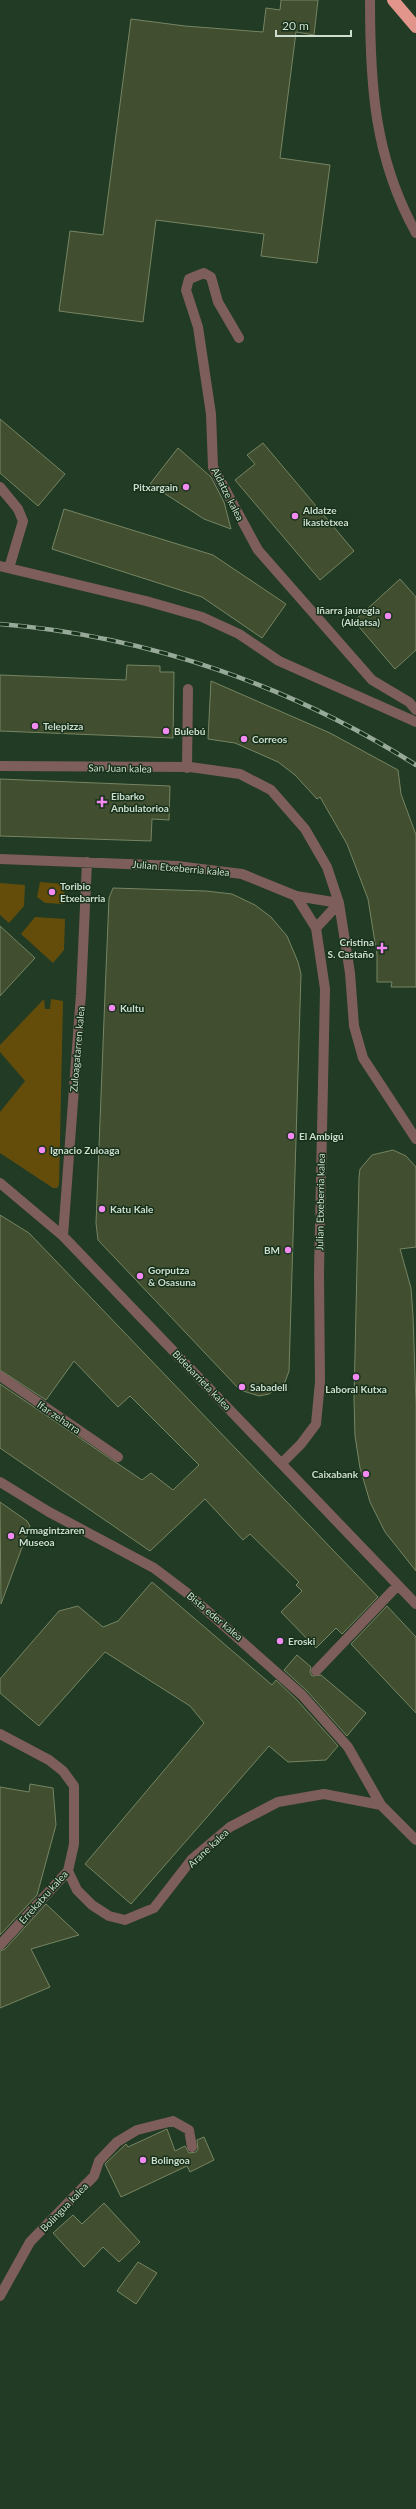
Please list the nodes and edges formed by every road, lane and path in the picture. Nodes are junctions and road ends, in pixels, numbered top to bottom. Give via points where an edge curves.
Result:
1 (370, 0) edge
2 (393, 0) edge
3 (416, 27) edge
4 (416, 233) edge
5 (239, 338) dead end
6 (0, 487) edge
7 (4, 567) edge
8 (188, 689) dead end
9 (416, 710) edge
10 (416, 722) edge
11 (0, 766) edge
12 (188, 768) junction
13 (0, 859) edge
14 (87, 862) junction
15 (296, 896) junction
16 (339, 903) junction
17 (316, 928) junction
18 (416, 1139) edge
19 (0, 1183) edge
20 (63, 1236) junction
21 (0, 1376) edge
22 (118, 1457) dead end
23 (282, 1463) junction
24 (0, 1482) edge
25 (398, 1585) junction
26 (416, 1604) edge
27 (316, 1671) dead end
28 (0, 1734) edge
29 (381, 1805) junction
30 (416, 1840) edge
31 (68, 1871) junction
32 (0, 1945) edge
33 (192, 2147) dead end
34 (0, 2296) edge

1 - 4 street via 373,97 385,163 401,205
2 - 3 highway
5 - 9 street, Aldatze kalea via 218,302 211,277 204,273 189,279 186,290 198,327 211,414 213,467 258,550 372,680 409,702
6 - 7 street via 18,509 23,521
7 - 10 street via 202,617 239,634 279,661
8 - 12 street
11 - 12 street, San Juan kalea
12 - 16 street, San Juan kalea via 240,774 271,790 305,829 327,866
13 - 14 street, Julian Etxeberria kalea
14 - 15 street, Julian Etxeberria kalea via 186,867 242,874
14 - 20 street, Zuloagatarren kalea via 81,994
15 - 16 street, Julian Etxeberria kalea
15 - 17 street, Julian Etxeberria kalea
16 - 17 street
16 - 18 street via 350,973 354,1026 363,1058
17 - 23 street, Julian Etxeberria kalea via 325,989 319,1265 320,1382 316,1424
19 - 20 street, Bidebarrieta kalea
20 - 23 street, Bidebarrieta kalea
21 - 22 street, Ifar zeharra
23 - 25 street, Bidebarrieta kalea
24 - 29 street, Bista eder kalea via 48,1512 154,1568 187,1593 302,1695 348,1747
25 - 26 street, Bidebarrieta kalea
25 - 27 street
28 - 31 street, Errekatxu kalea via 49,1760 63,1771 74,1786 74,1844
29 - 30 street
29 - 31 street, Arane kalea via 324,1794 278,1802 230,1827 192,1860 154,1908 125,1920 109,1916 92,1905 77,1890
31 - 32 street, Errekatxu kalea
33 - 34 street, Bolingua kalea via 189,2130 173,2121 137,2130 116,2142 99,2161 94,2176 30,2242

